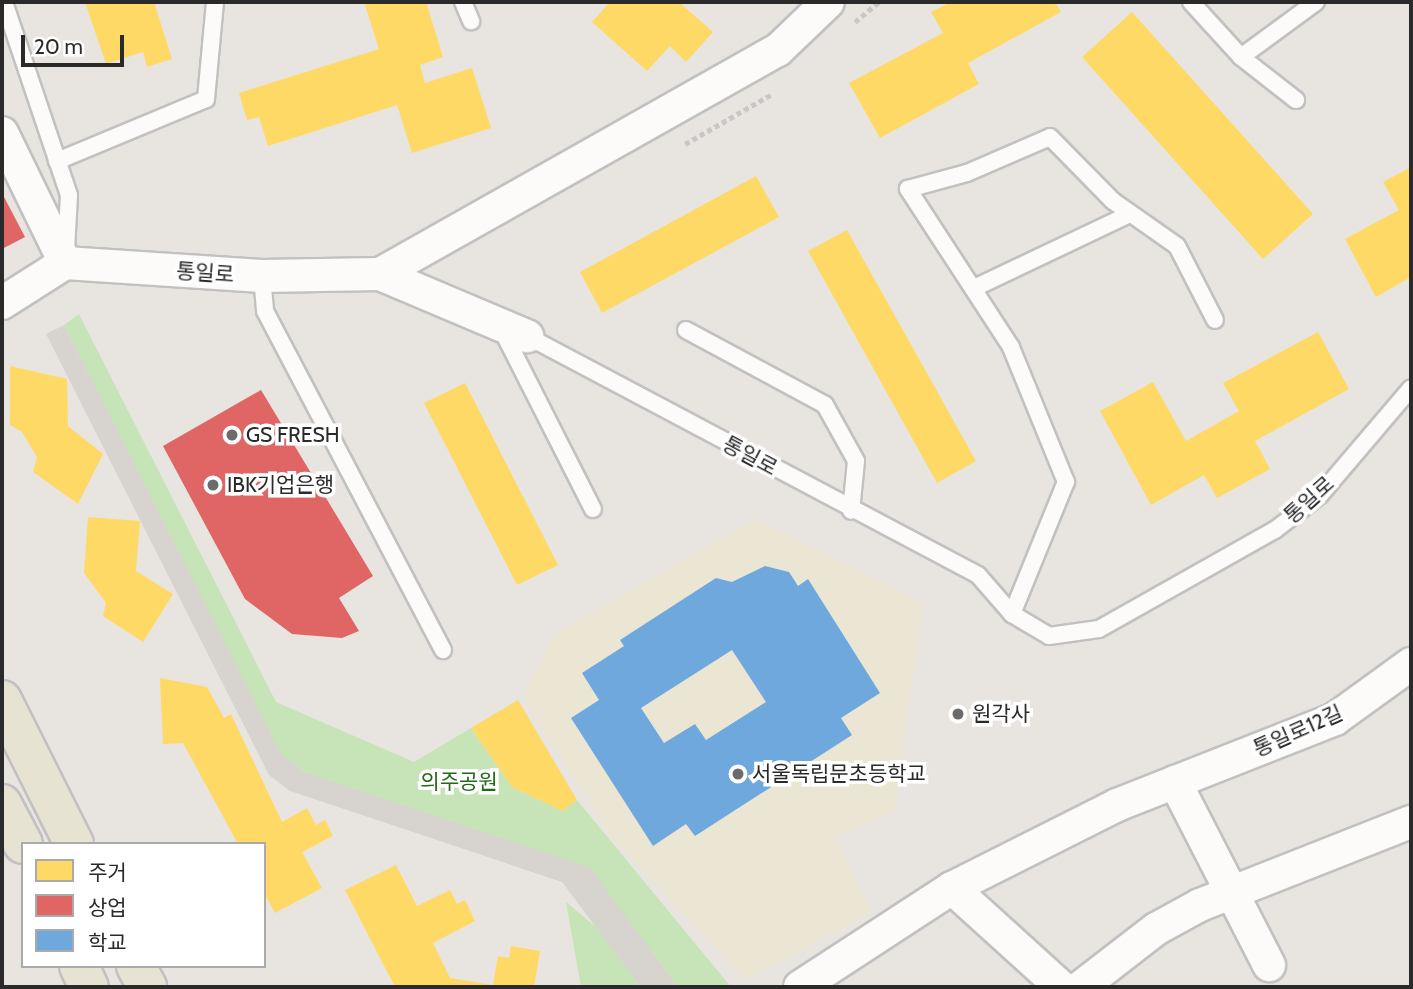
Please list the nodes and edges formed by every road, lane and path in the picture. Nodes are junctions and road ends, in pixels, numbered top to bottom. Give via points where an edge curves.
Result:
1 (4, 2) edge
2 (215, 2) edge
3 (463, 2) edge
4 (828, 2) edge
5 (1191, 2) edge
6 (1316, 2) edge
7 (471, 21) dead end
8 (1241, 57) junction
9 (1296, 100) dead end
10 (2, 133) edge
11 (57, 161) junction
12 (1130, 214) junction
13 (65, 263) junction
14 (380, 274) junction
15 (262, 276) junction
16 (974, 288) junction
17 (2, 303) edge
18 (1215, 320) dead end
19 (685, 330) dead end
20 (514, 331) junction
21 (1411, 388) edge
22 (593, 509) dead end
23 (851, 511) junction
24 (1012, 614) junction
25 (443, 650) dead end
26 (1411, 664) edge
27 (2, 700) edge
28 (1175, 782) junction
29 (2, 804) edge
30 (1411, 822) edge
31 (22, 842) edge
32 (73, 842) edge
33 (952, 888) junction
34 (1232, 893) junction
35 (1269, 965) dead end
36 (80, 968) edge
37 (137, 968) edge
38 (812, 984) edge
39 (89, 987) edge
40 (147, 987) edge
41 (1061, 987) edge
42 (1081, 987) edge

1 - 11 lane
2 - 11 lane via 205,99 171,119
3 - 7 lane
4 - 14 street via 778,50
5 - 8 lane
6 - 8 lane
8 - 9 lane
10 - 13 street
11 - 13 lane via 69,195
12 - 16 lane
12 - 16 lane via 1050,137 908,189
12 - 18 lane via 1177,246
13 - 15 street, 통일로
13 - 17 street
14 - 15 street, 통일로
14 - 20 street, 통일로
15 - 25 lane via 265,311
16 - 24 lane via 1012,347 1066,482
19 - 23 lane via 825,405 856,461
20 - 22 lane
20 - 23 lane, 통일로
21 - 24 lane, 통일로 via 1320,495 1262,537 1098,629 1049,636
23 - 24 lane, 통일로 via 978,575
26 - 28 street, 통일로12길 via 1335,719
27 - 32 main road
28 - 33 street, 통일로12길
28 - 34 street
29 - 31 main road
30 - 34 street
33 - 38 street, 통일로12길
33 - 41 street
34 - 35 street
34 - 42 street via 1156,929
36 - 39 main road
37 - 40 main road

